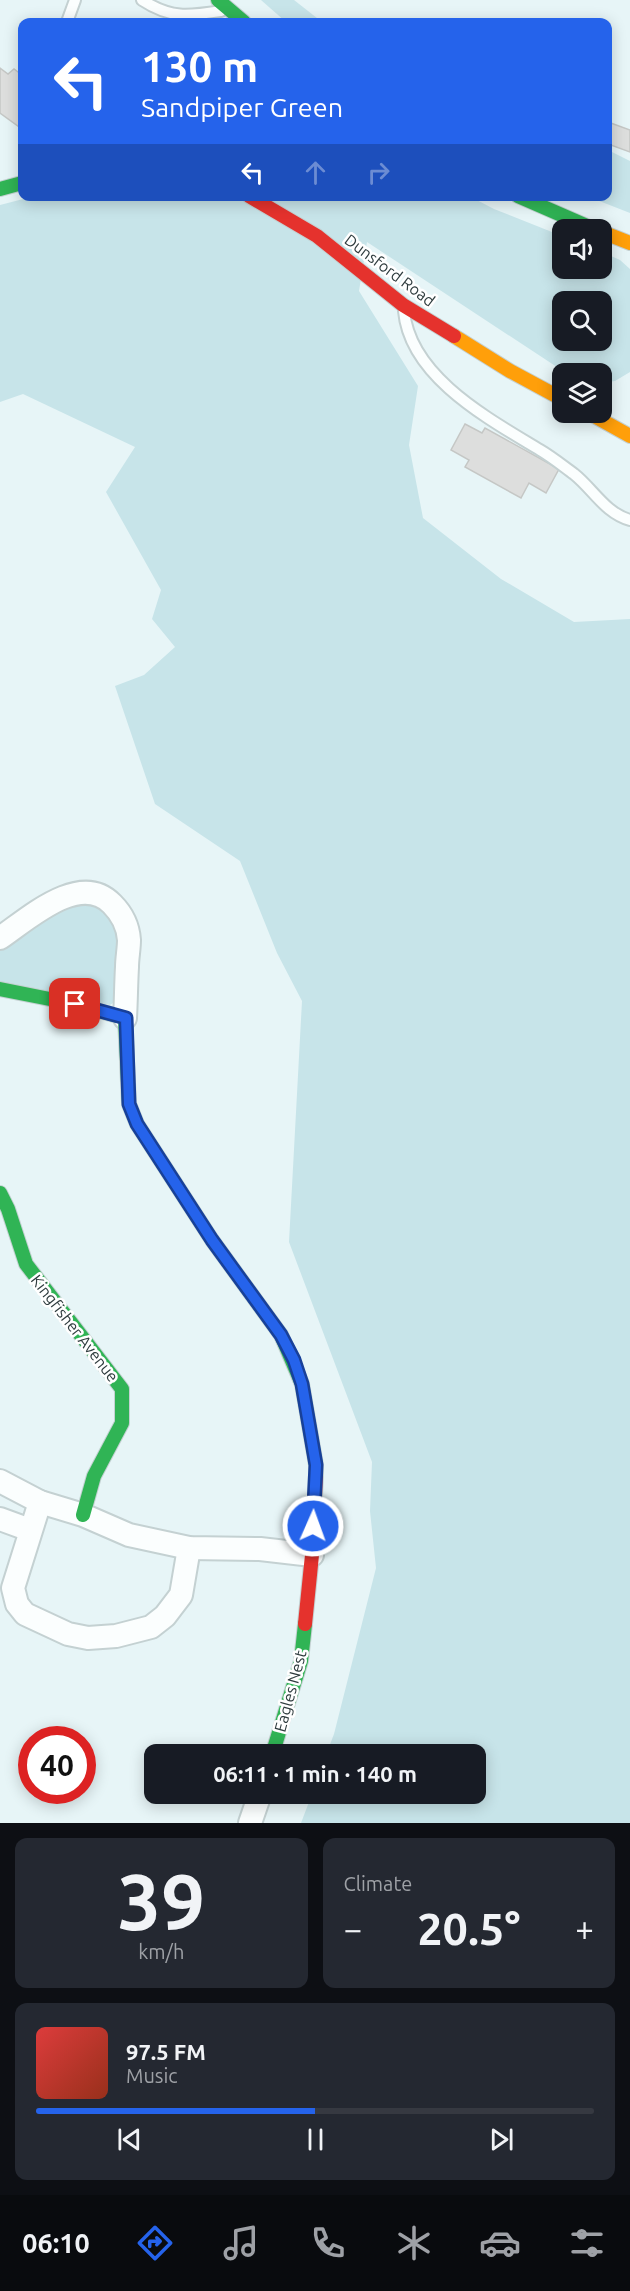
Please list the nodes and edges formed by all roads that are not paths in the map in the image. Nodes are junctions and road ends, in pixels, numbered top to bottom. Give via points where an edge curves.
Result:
1 (75, 0) edge
2 (142, 0) edge
3 (218, 0) edge
4 (229, 10) junction
5 (68, 18) edge
6 (239, 18) edge
7 (18, 184) edge
8 (0, 189) edge
9 (257, 201) edge
10 (529, 201) edge
11 (571, 219) edge
12 (612, 236) edge
13 (630, 243) edge
14 (403, 305) junction
15 (552, 394) edge
16 (607, 423) edge
17 (630, 436) edge
18 (630, 520) edge
19 (0, 938) edge
20 (0, 989) edge
21 (126, 1018) junction
22 (0, 1193) edge
23 (0, 1481) edge
24 (40, 1502) junction
25 (84, 1515) junction
26 (0, 1519) edge
27 (30, 1530) junction
28 (189, 1548) junction
29 (312, 1555) junction
30 (275, 1744) edge
31 (257, 1804) edge
32 (250, 1823) edge

1 - 5 lane
2 - 4 lane via 154,8 184,16
3 - 4 street
4 - 6 street
7 - 8 street
9 - 14 street, Dunsford Road via 316,236
10 - 11 street
12 - 13 street
14 - 15 street, Dunsford Road
14 - 18 lane via 413,345 457,394 500,427 543,451 582,480 620,517
16 - 17 street
19 - 21 street via 65,896 79,892 106,898 120,911 129,939
20 - 21 street
21 - 29 street, Eagles Nest via 129,1104 137,1124 212,1240 281,1335 302,1384 316,1465
22 - 25 street, Kingfisher Avenue via 26,1264 122,1389 122,1423 94,1476
23 - 24 street
24 - 25 street
24 - 27 street
25 - 28 street via 129,1535
26 - 27 street
27 - 28 street via 13,1588 18,1604 25,1614 68,1634 88,1638 151,1627 165,1616 181,1595
28 - 29 street via 260,1549
29 - 30 street, Eagles Nest via 301,1661
31 - 32 street

